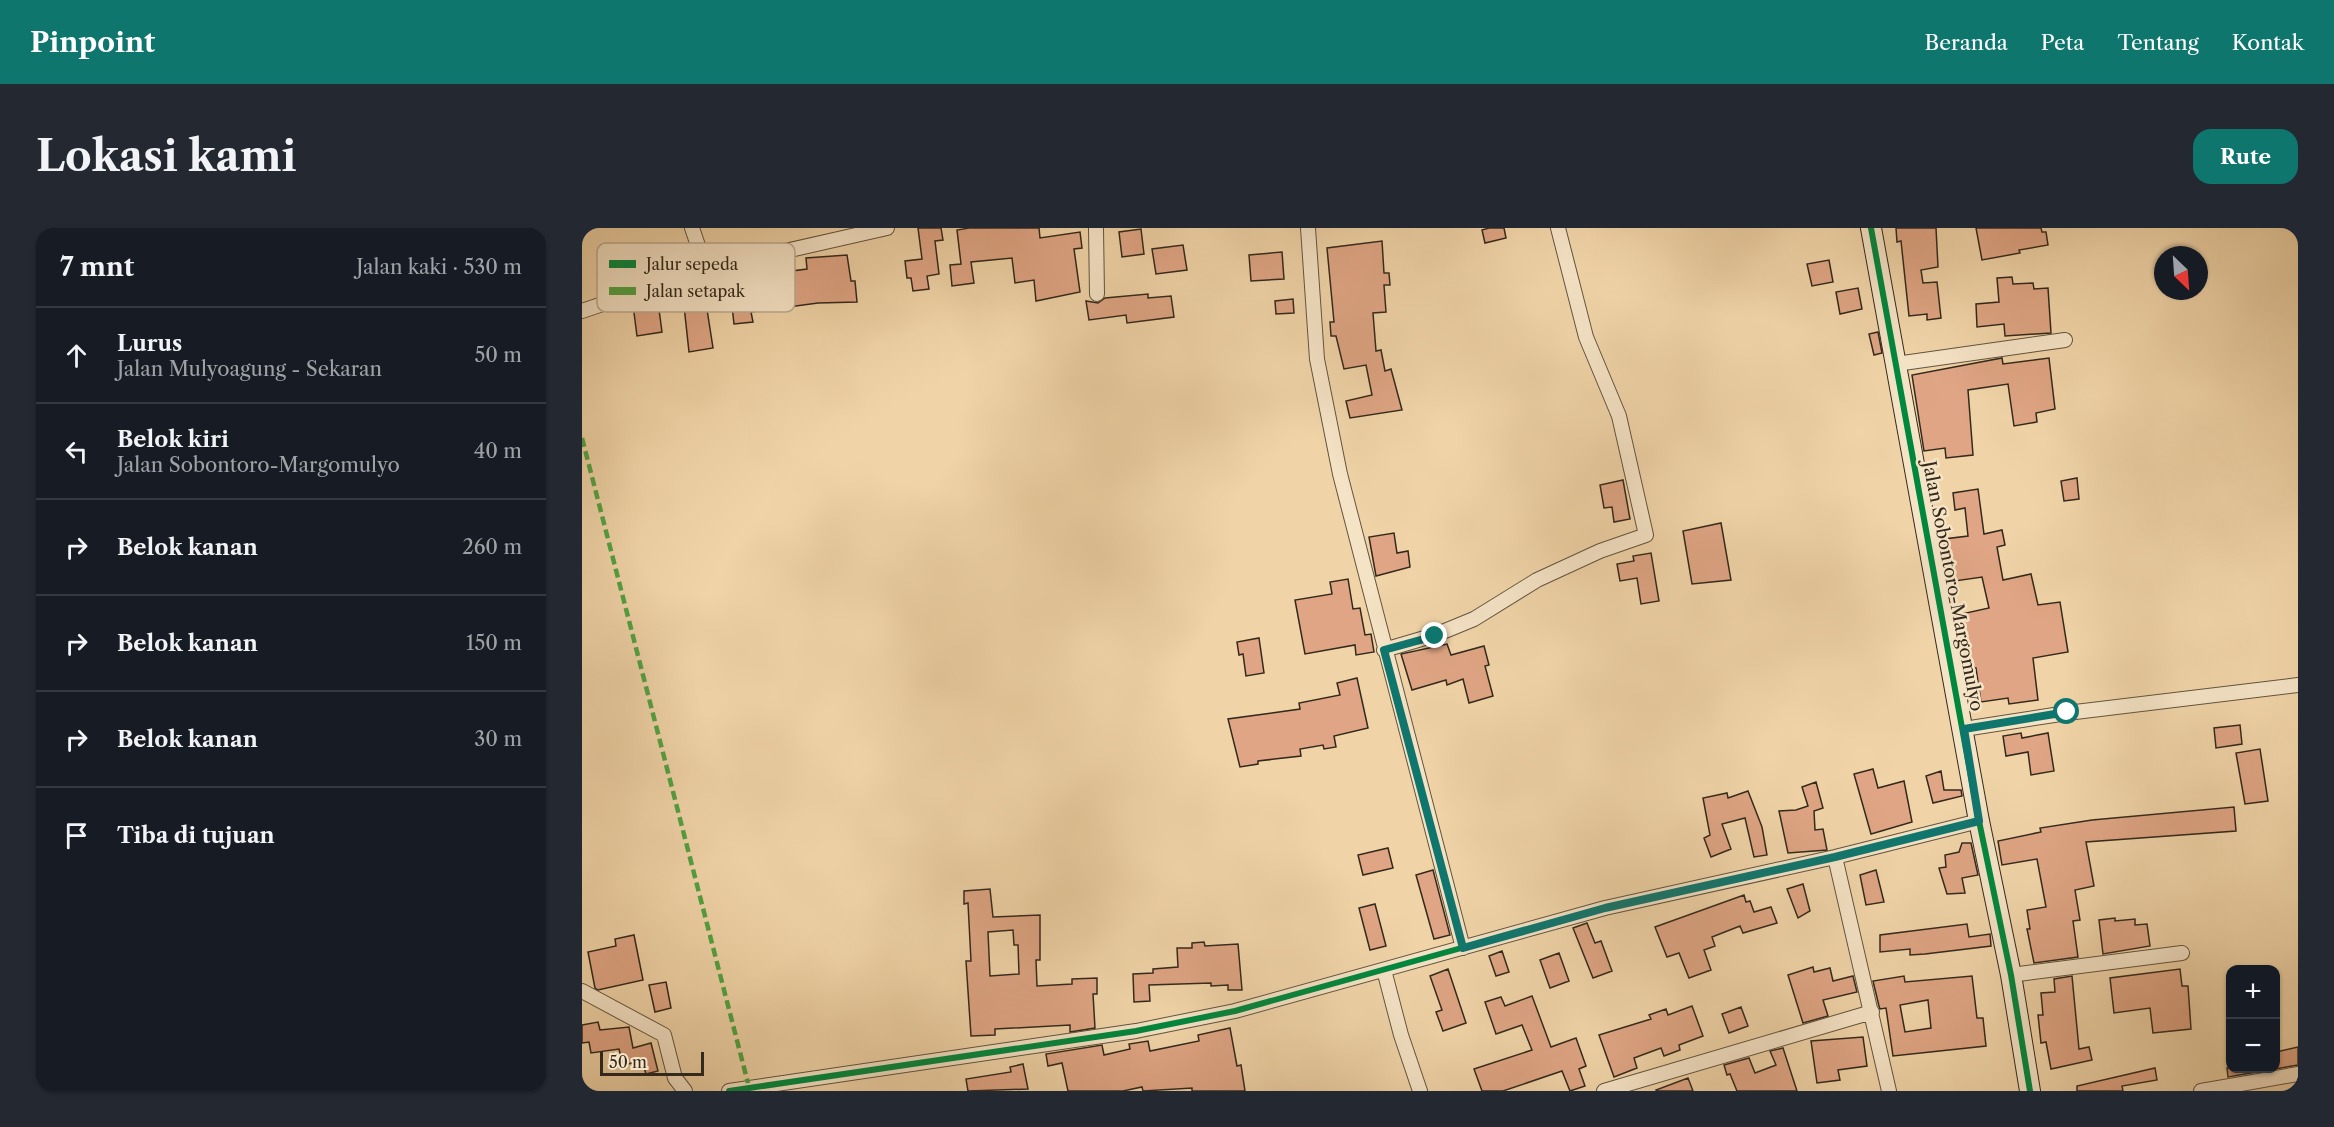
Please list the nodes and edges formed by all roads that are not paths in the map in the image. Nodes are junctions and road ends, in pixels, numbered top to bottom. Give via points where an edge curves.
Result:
1 (692, 228) edge
2 (886, 228) edge
3 (1096, 228) edge
4 (1308, 228) edge
5 (1558, 228) edge
6 (1871, 228) edge
7 (697, 243) edge
8 (795, 249) edge
9 (1098, 294) dead end
10 (597, 306) edge
11 (582, 311) edge
12 (2065, 340) dead end
13 (1896, 364) junction
14 (1384, 650) junction
15 (2298, 685) edge
16 (1964, 729) junction
17 (1979, 821) junction
18 (1835, 857) junction
19 (1463, 948) junction
20 (2182, 953) dead end
21 (1384, 970) junction
22 (2012, 975) junction
23 (582, 992) edge
24 (1872, 1012) junction
25 (2298, 1074) edge
26 (736, 1090) edge
27 (685, 1091) edge
28 (1420, 1091) edge
29 (1604, 1091) edge
30 (1889, 1091) edge
31 (2030, 1091) edge
32 (2201, 1091) edge

1 - 7 street
2 - 8 street
3 - 9 street
4 - 14 street via 1317,359 1351,522
5 - 14 street via 1586,337 1619,416 1646,535 1537,580 1474,619 1435,636
6 - 13 street, Jalan Sobontoro-Margomulyo
10 - 11 street
12 - 13 street
13 - 16 street, Jalan Sobontoro-Margomulyo
14 - 19 street
15 - 16 street via 2067,712
16 - 17 street, Jalan Sobontoro-Margomulyo
17 - 18 street
17 - 22 street, Jalan Sobontoro-Margomulyo
18 - 19 street via 1605,908
18 - 24 street
19 - 21 street
20 - 22 street
21 - 26 street via 1235,1011 1136,1030
21 - 28 street
22 - 31 street, Jalan Sobontoro-Margomulyo
23 - 27 street via 664,1035 675,1078
24 - 29 street
24 - 30 street
25 - 32 street

